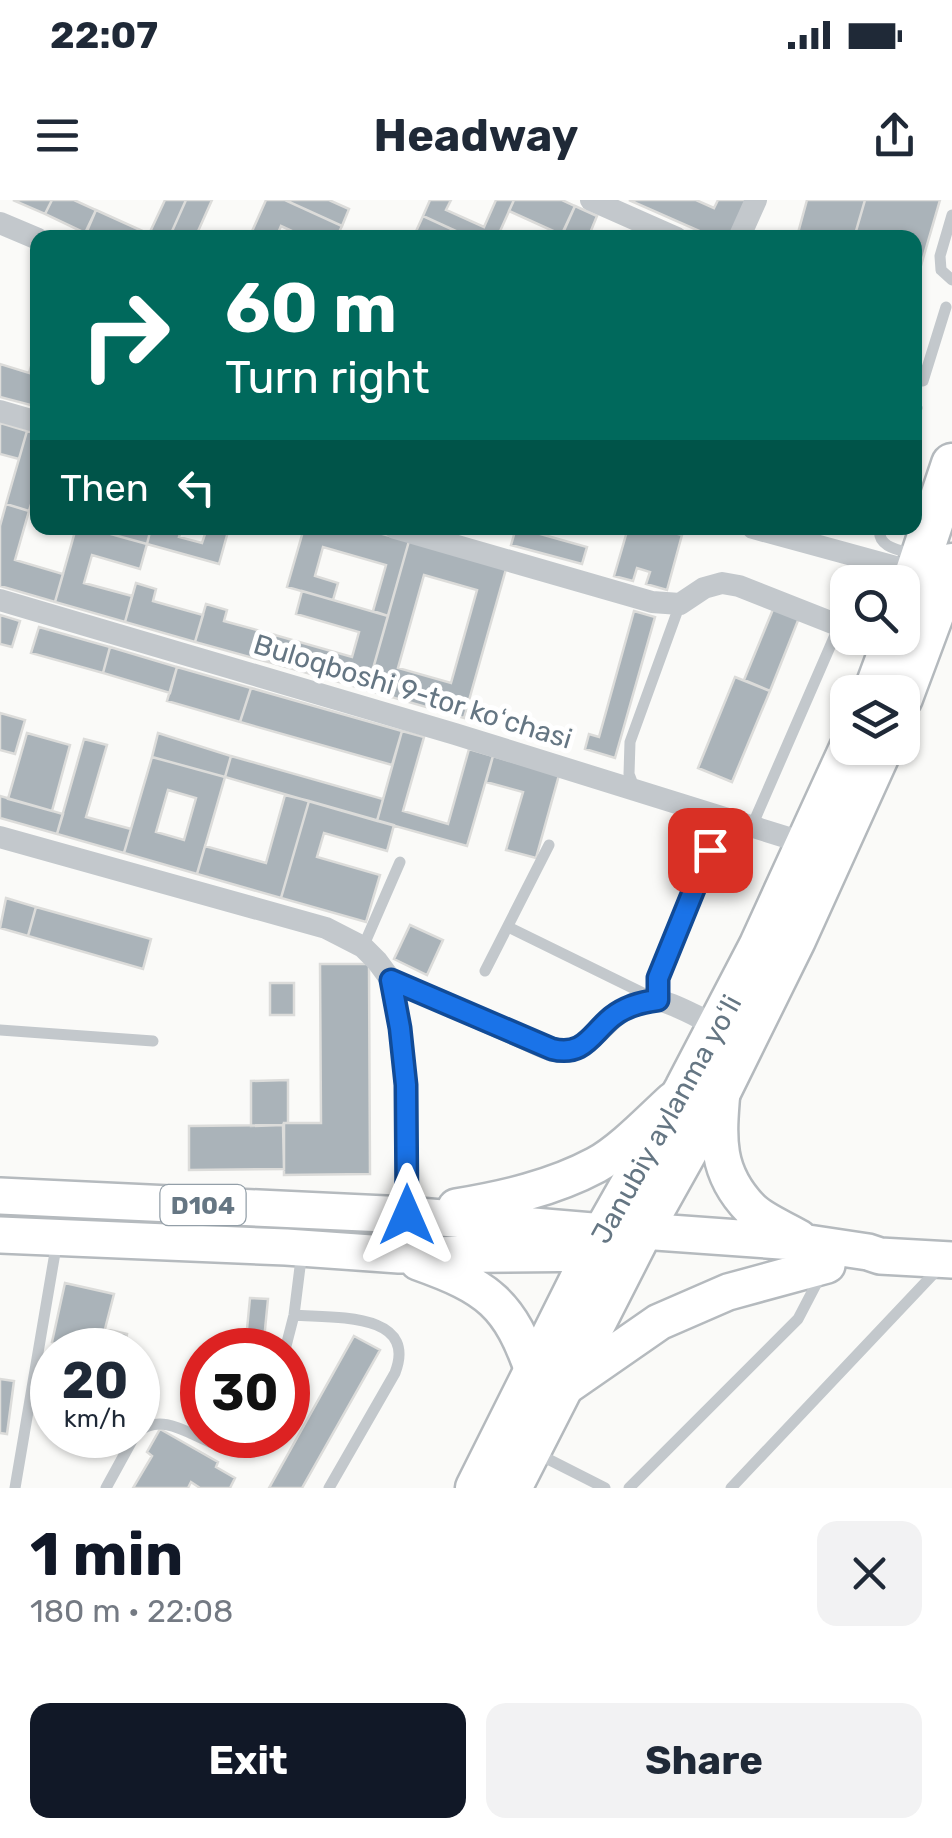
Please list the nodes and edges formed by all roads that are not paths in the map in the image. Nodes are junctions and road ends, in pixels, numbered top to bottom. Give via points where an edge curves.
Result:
1 (591, 200) edge
2 (756, 200) edge
3 (952, 215) edge
4 (0, 222) edge
5 (659, 230) edge
6 (743, 230) edge
7 (30, 235) edge
8 (952, 280) edge
9 (946, 308) dead end
10 (936, 341) junction
11 (952, 346) edge
12 (923, 381) dead end
13 (0, 411) edge
14 (30, 420) edge
15 (952, 464) edge
16 (419, 535) edge
17 (788, 535) edge
18 (878, 535) edge
19 (931, 564) edge
20 (0, 600) edge
21 (680, 604) junction
22 (830, 622) edge
23 (831, 655) edge
24 (907, 675) edge
25 (843, 765) edge
26 (874, 765) edge
27 (635, 790) junction
28 (724, 817) junction
29 (752, 826) junction
30 (0, 837) edge
31 (808, 844) junction
32 (549, 845) dead end
33 (400, 862) dead end
34 (508, 927) junction
35 (363, 946) junction
36 (486, 971) dead end
37 (391, 980) junction
38 (658, 1000) junction
39 (718, 1026) junction
40 (0, 1030) edge
41 (153, 1042) dead end
42 (703, 1089) junction
43 (0, 1196) edge
44 (407, 1215) junction
45 (0, 1235) edge
46 (58, 1238) junction
47 (617, 1242) junction
48 (302, 1250) junction
49 (818, 1254) junction
50 (398, 1255) junction
51 (949, 1260) edge
52 (294, 1316) junction
53 (291, 1328) edge
54 (548, 1382) junction
55 (530, 1450) junction
56 (122, 1458) edge
57 (15, 1488) edge
58 (106, 1488) edge
59 (329, 1488) edge
60 (476, 1488) edge
61 (511, 1488) edge
62 (605, 1488) edge
63 (629, 1488) edge
64 (732, 1488) edge

1 - 5 street
2 - 6 street
3 - 8 lane via 940,256 941,270
4 - 7 street
9 - 10 lane
10 - 11 lane
10 - 12 lane
13 - 14 street
15 - 19 highway
16 - 21 street via 652,602
17 - 19 street
18 - 19 lane
19 - 24 highway
20 - 27 street, Buloqboshi 9-tor koʻchasi
21 - 22 street via 722,583
21 - 27 lane via 630,742
23 - 29 lane
25 - 31 highway, Janubiy aylanma yoʻli
26 - 42 highway, Janubiy aylanma yoʻli via 795,940
27 - 28 street, Buloqboshi 9-tor koʻchasi
28 - 29 street, Buloqboshi 9-tor koʻchasi
28 - 38 lane via 658,978
29 - 31 street, Buloqboshi 9-tor koʻchasi
30 - 35 street via 326,928
31 - 39 highway, Janubiy aylanma yoʻli
32 - 34 lane
33 - 35 lane
34 - 36 lane
34 - 38 lane
35 - 37 street
37 - 38 street via 562,1052 588,1041 636,1003
37 - 44 street via 406,1085
38 - 39 street
39 - 42 highway, Janubiy aylanma yoʻli
40 - 41 lane
42 - 44 main road via 599,1164 553,1184
42 - 47 highway, Janubiy aylanma yoʻli
42 - 49 main road via 728,1178 753,1211
43 - 44 main road, D104
44 - 47 main road, D104
44 - 50 street
45 - 46 main road, D104
46 - 48 main road, D104
46 - 57 lane
47 - 49 main road, D104
47 - 50 main road, D104
47 - 54 highway, Janubiy aylanma yoʻli
48 - 50 main road, D104
48 - 52 lane
49 - 51 main road, D104 via 861,1263 880,1256
49 - 54 main road via 660,1322
49 - 63 lane via 798,1319
50 - 54 main road via 479,1288 504,1310
51 - 64 lane
52 - 53 lane
52 - 59 lane via 370,1320 390,1333 399,1350 395,1373
54 - 55 highway, Janubiy aylanma yoʻli
54 - 60 highway, Janubiy aylanma yoʻli
55 - 61 highway, Janubiy aylanma yoʻli
55 - 62 lane
56 - 58 lane

